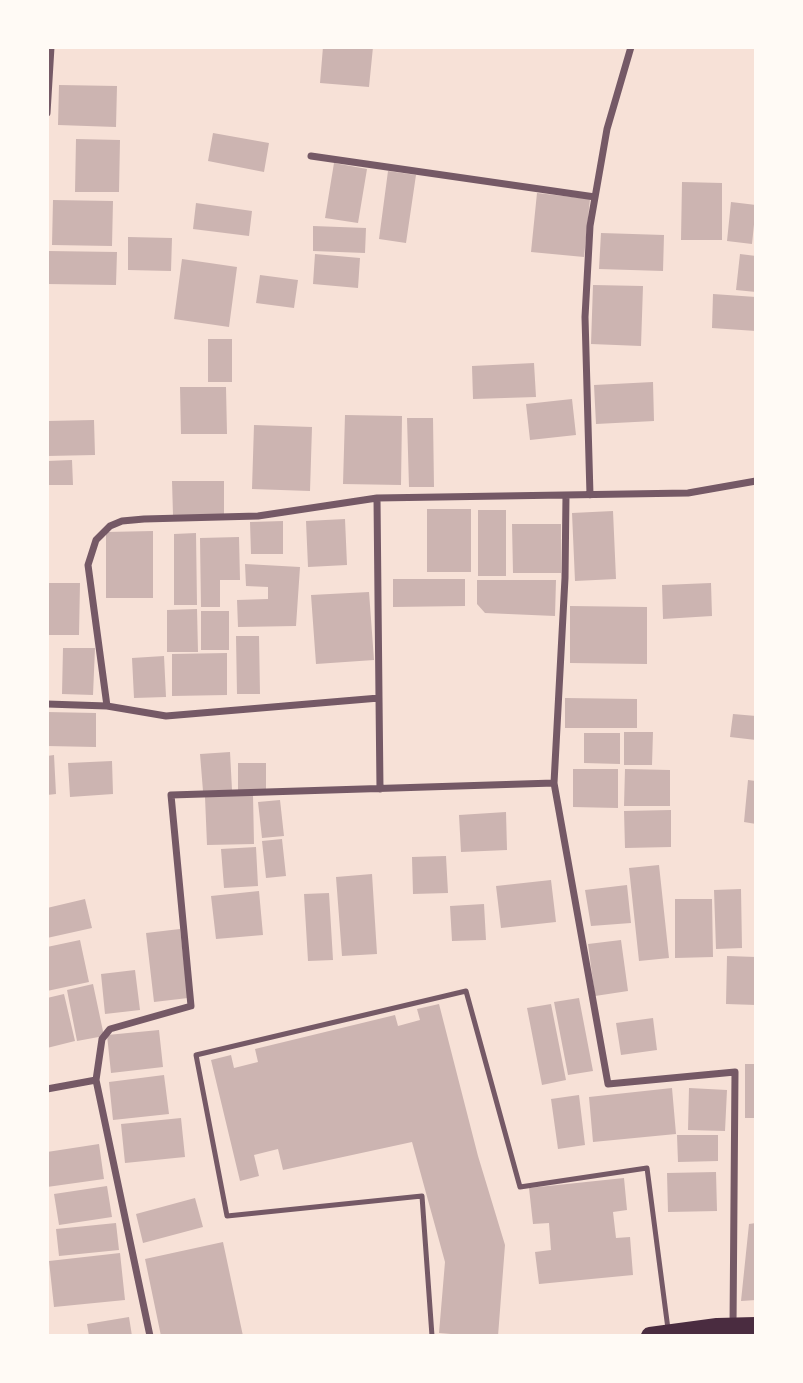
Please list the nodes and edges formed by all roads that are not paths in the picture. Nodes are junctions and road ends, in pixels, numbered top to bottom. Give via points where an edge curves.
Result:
1 (51, 47) edge
2 (631, 47) edge
3 (49, 84) edge
4 (47, 113) edge
5 (311, 156) dead end
6 (595, 197) junction
7 (756, 481) edge
8 (566, 495) junction
9 (590, 495) junction
10 (377, 498) junction
11 (379, 698) junction
12 (47, 704) edge
13 (107, 705) junction
14 (554, 783) junction
15 (380, 789) junction
16 (96, 1080) junction
17 (47, 1089) edge
18 (756, 1326) edge
19 (733, 1327) junction
20 (668, 1332) junction
21 (150, 1336) edge
22 (432, 1336) edge
23 (650, 1336) edge

1 - 3 street
2 - 6 street via 607,129
3 - 4 street
5 - 6 street
6 - 9 street via 585,317
7 - 9 street via 688,494
8 - 9 street
8 - 10 street
8 - 14 street
10 - 11 street
10 - 13 street via 258,516 144,519 110,526 96,540 88,565
11 - 13 street via 166,716
11 - 15 street
12 - 13 street
14 - 15 street
14 - 19 street via 607,1084 735,1072
15 - 16 street via 171,795 191,1006 110,1029 102,1039
16 - 17 street
16 - 21 street
18 - 19 main road
19 - 20 main road
20 - 22 lane via 646,1168 520,1187 466,991 196,1055 227,1216 422,1196
20 - 23 main road

